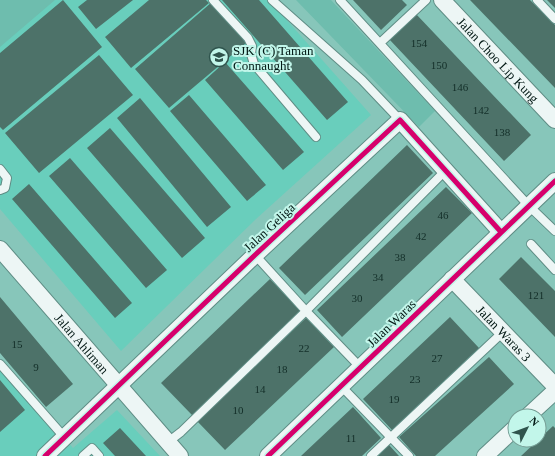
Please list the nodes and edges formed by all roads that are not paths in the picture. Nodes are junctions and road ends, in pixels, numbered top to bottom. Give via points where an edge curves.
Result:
1 (213, 0) edge
2 (272, 0) edge
3 (340, 0) edge
4 (426, 0) edge
5 (442, 0) edge
6 (537, 0) edge
7 (555, 19) edge
8 (380, 43) junction
9 (400, 120) junction
10 (555, 120) edge
11 (316, 137) dead end
12 (0, 169) edge
13 (446, 171) junction
14 (555, 181) edge
15 (0, 190) edge
16 (529, 206) junction
17 (555, 231) edge
18 (501, 232) junction
19 (531, 244) dead end
20 (0, 249) edge
21 (255, 254) junction
22 (555, 270) edge
23 (452, 279) junction
24 (306, 311) junction
25 (502, 332) junction
26 (0, 364) edge
27 (360, 368) junction
28 (119, 385) junction
29 (342, 386) junction
30 (555, 386) edge
31 (555, 391) edge
32 (537, 408) edge
33 (507, 435) edge
34 (391, 437) junction
35 (64, 438) junction
36 (168, 442) junction
37 (45, 456) edge
38 (83, 456) edge
39 (99, 456) edge
40 (180, 456) edge
41 (268, 456) edge
42 (371, 456) edge
43 (409, 456) edge
44 (484, 456) edge

1 - 11 lane via 248,38 252,46 254,64
2 - 9 lane via 362,80
3 - 8 lane
4 - 8 lane
5 - 10 street, Jalan Choo Lip Kung
6 - 7 lane
8 - 16 lane
9 - 13 street
9 - 21 street, Jalan Geliga
12 - 15 lane via 8,178 5,188
13 - 18 street
13 - 24 lane
14 - 16 street, Jalan Waras
16 - 17 lane
16 - 18 street, Jalan Waras
18 - 23 street, Jalan Waras
19 - 22 lane
20 - 28 street, Jalan Ahliman
21 - 24 lane
21 - 28 street, Jalan Geliga
23 - 25 street, Jalan Waras 3
23 - 27 street, Jalan Waras
24 - 27 lane
24 - 36 lane
25 - 30 street, Jalan Waras 3
25 - 34 lane
26 - 35 lane
27 - 29 street, Jalan Waras
28 - 35 street, Jalan Geliga
28 - 36 street, Jalan Ahliman
29 - 34 lane
29 - 41 street, Jalan Waras
31 - 32 street
33 - 44 street
34 - 42 lane
34 - 43 lane
35 - 37 street, Jalan Geliga
36 - 40 street, Jalan Ahliman
38 - 39 lane via 92,448

